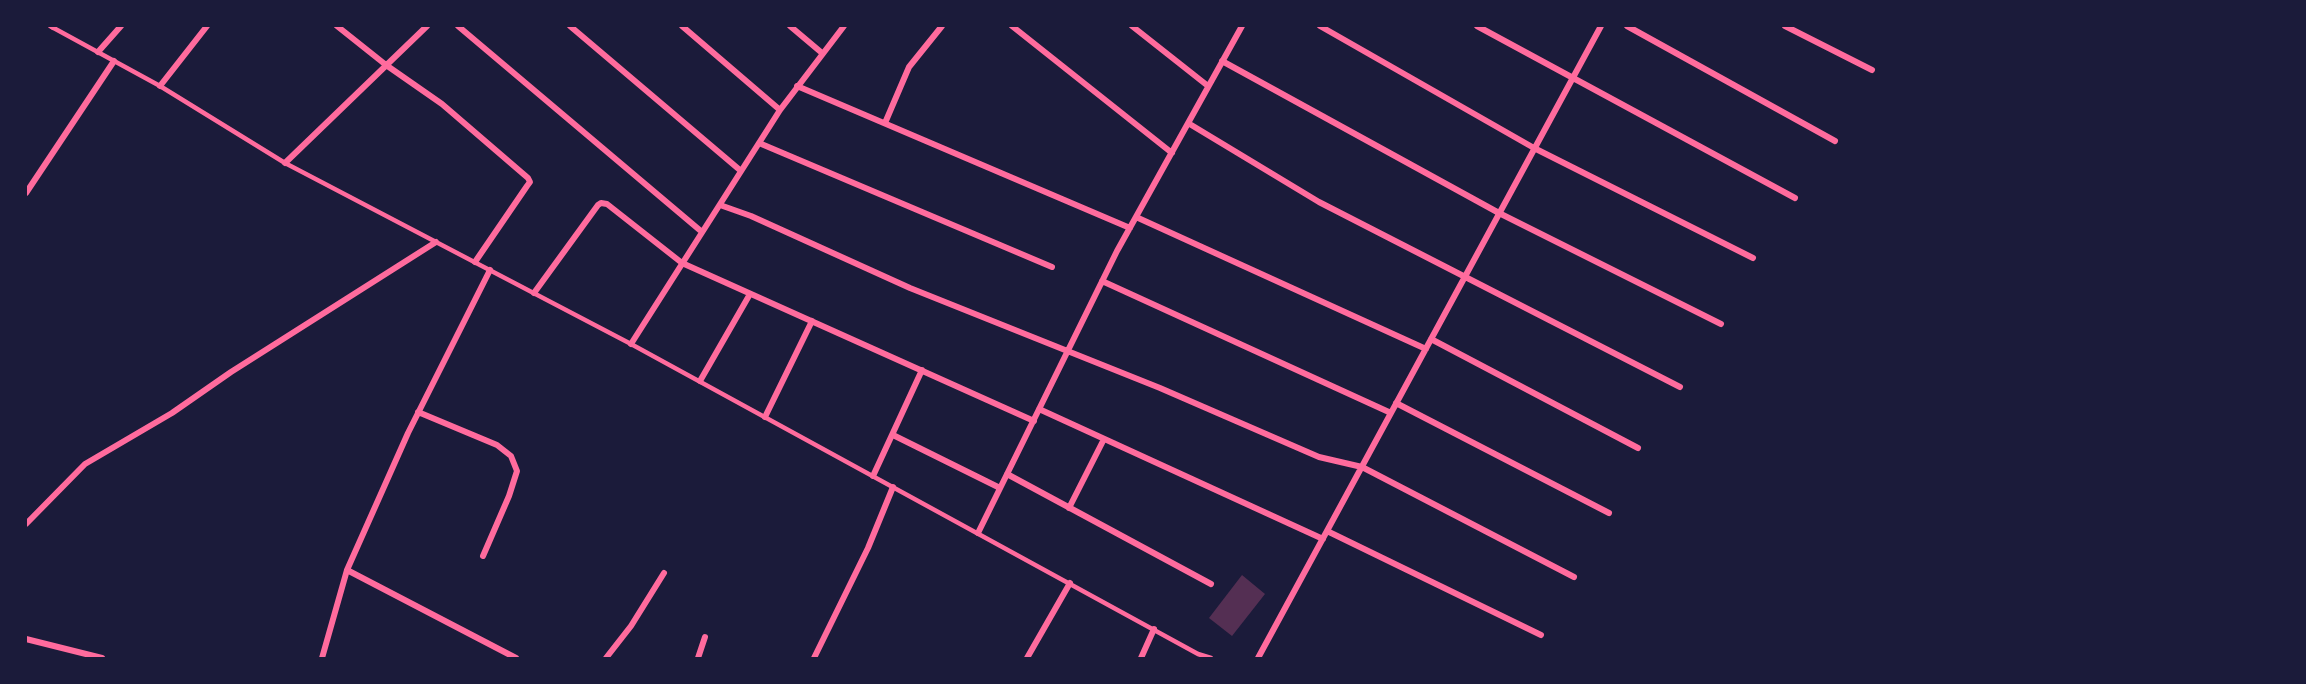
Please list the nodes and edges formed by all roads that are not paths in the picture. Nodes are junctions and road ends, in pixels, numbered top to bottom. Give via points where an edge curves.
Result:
1 (52, 26) edge
2 (121, 26) edge
3 (207, 26) edge
4 (337, 26) edge
5 (427, 26) edge
6 (458, 26) edge
7 (570, 26) edge
8 (682, 26) edge
9 (790, 26) edge
10 (844, 26) edge
11 (942, 26) edge
12 (1011, 26) edge
13 (1132, 26) edge
14 (1242, 26) edge
15 (1320, 26) edge
16 (1477, 26) edge
17 (1601, 26) edge
18 (1627, 26) edge
19 (1785, 26) edge
20 (98, 52) junction
21 (822, 53) junction
22 (114, 61) junction
23 (1222, 61) junction
24 (386, 65) junction
25 (1872, 70) dead end
26 (1572, 78) junction
27 (160, 86) junction
28 (797, 86) junction
29 (1208, 86) junction
30 (780, 110) junction
31 (885, 123) junction
32 (1188, 123) junction
33 (1835, 141) dead end
34 (759, 143) junction
35 (1534, 148) junction
36 (1172, 153) junction
37 (285, 163) junction
38 (741, 171) junction
39 (26, 193) edge
40 (1795, 198) dead end
41 (720, 205) junction
42 (1499, 213) junction
43 (1136, 217) junction
44 (1130, 228) junction
45 (702, 232) junction
46 (436, 242) junction
47 (1753, 258) dead end
48 (475, 262) junction
49 (682, 263) junction
50 (1052, 267) dead end
51 (490, 270) junction
52 (1465, 277) junction
53 (1102, 281) junction
54 (534, 293) junction
55 (750, 294) junction
56 (812, 321) junction
57 (1721, 324) dead end
58 (1431, 339) junction
59 (631, 344) junction
60 (1426, 349) junction
61 (1068, 352) junction
62 (922, 370) junction
63 (700, 381) junction
64 (1680, 387) dead end
65 (1396, 404) junction
66 (1039, 410) junction
67 (418, 412) junction
68 (1391, 413) junction
69 (765, 417) junction
70 (1034, 421) junction
71 (893, 435) junction
72 (1104, 439) junction
73 (1638, 448) dead end
74 (1362, 467) junction
75 (1007, 474) junction
76 (873, 476) junction
77 (893, 486) junction
78 (1000, 488) junction
79 (1070, 508) junction
80 (1609, 513) dead end
81 (26, 524) edge
82 (1327, 531) junction
83 (978, 533) junction
84 (1323, 539) junction
85 (483, 556) dead end
86 (347, 570) junction
87 (664, 573) dead end
88 (1574, 577) dead end
89 (1070, 583) junction
90 (1211, 584) dead end
91 (1154, 629) junction
92 (1541, 635) dead end
93 (705, 637) dead end
94 (26, 639) edge
95 (102, 658) edge
96 (322, 658) edge
97 (516, 658) edge
98 (606, 658) edge
99 (698, 658) edge
100 (814, 658) edge
101 (1027, 658) edge
102 (1141, 658) edge
103 (1211, 658) edge
104 (1258, 658) edge

1 - 20 lane
2 - 20 street
3 - 27 street
4 - 24 street
5 - 24 street
6 - 45 street
7 - 38 street
8 - 30 street
9 - 21 street
10 - 21 street
11 - 31 street via 909,67
12 - 36 street
13 - 29 street
14 - 23 street
15 - 35 street
16 - 26 street
17 - 26 street
18 - 33 street
19 - 25 street
20 - 22 lane
21 - 28 street
22 - 27 lane
22 - 39 street
23 - 29 street
23 - 42 street
24 - 37 street
24 - 48 street via 442,104 530,182
26 - 35 street
26 - 40 street
27 - 37 lane
28 - 30 street
28 - 31 street
29 - 32 street
30 - 34 street
31 - 44 street
32 - 36 street
32 - 52 street via 1319,202
34 - 38 street
34 - 50 street
35 - 42 street
35 - 47 street
36 - 43 street
37 - 46 lane
38 - 41 street
41 - 45 street
41 - 61 street
42 - 52 street
42 - 57 street
43 - 44 street
43 - 60 street
44 - 53 street
45 - 49 street
46 - 48 lane
46 - 81 street via 172,413 85,464
48 - 51 lane
49 - 54 street via 601,203
49 - 55 street
49 - 59 street
51 - 54 lane
51 - 67 street
52 - 58 street
52 - 64 street
53 - 61 street
53 - 68 street
54 - 59 lane
55 - 56 street
55 - 63 street
56 - 62 street
56 - 69 street
58 - 60 street
58 - 73 street
59 - 63 lane
60 - 65 street
61 - 66 street
61 - 74 street via 1319,457
62 - 70 street
62 - 71 street
63 - 69 lane
65 - 68 street
65 - 80 street
66 - 70 street
66 - 72 street
67 - 85 street via 497,445 511,456 517,471
67 - 86 street
68 - 74 street
69 - 76 lane
70 - 75 street
71 - 76 street
71 - 78 street
72 - 79 street
72 - 84 street
74 - 82 street
74 - 88 street
75 - 78 street
75 - 79 street
76 - 77 lane
77 - 83 lane
77 - 100 street via 868,548
78 - 83 street
79 - 90 street
82 - 84 street
82 - 92 street
83 - 89 lane
84 - 104 street
86 - 96 street
86 - 97 street
87 - 98 street
89 - 91 lane
89 - 101 street
91 - 102 street
91 - 103 lane
93 - 99 street
94 - 95 street

